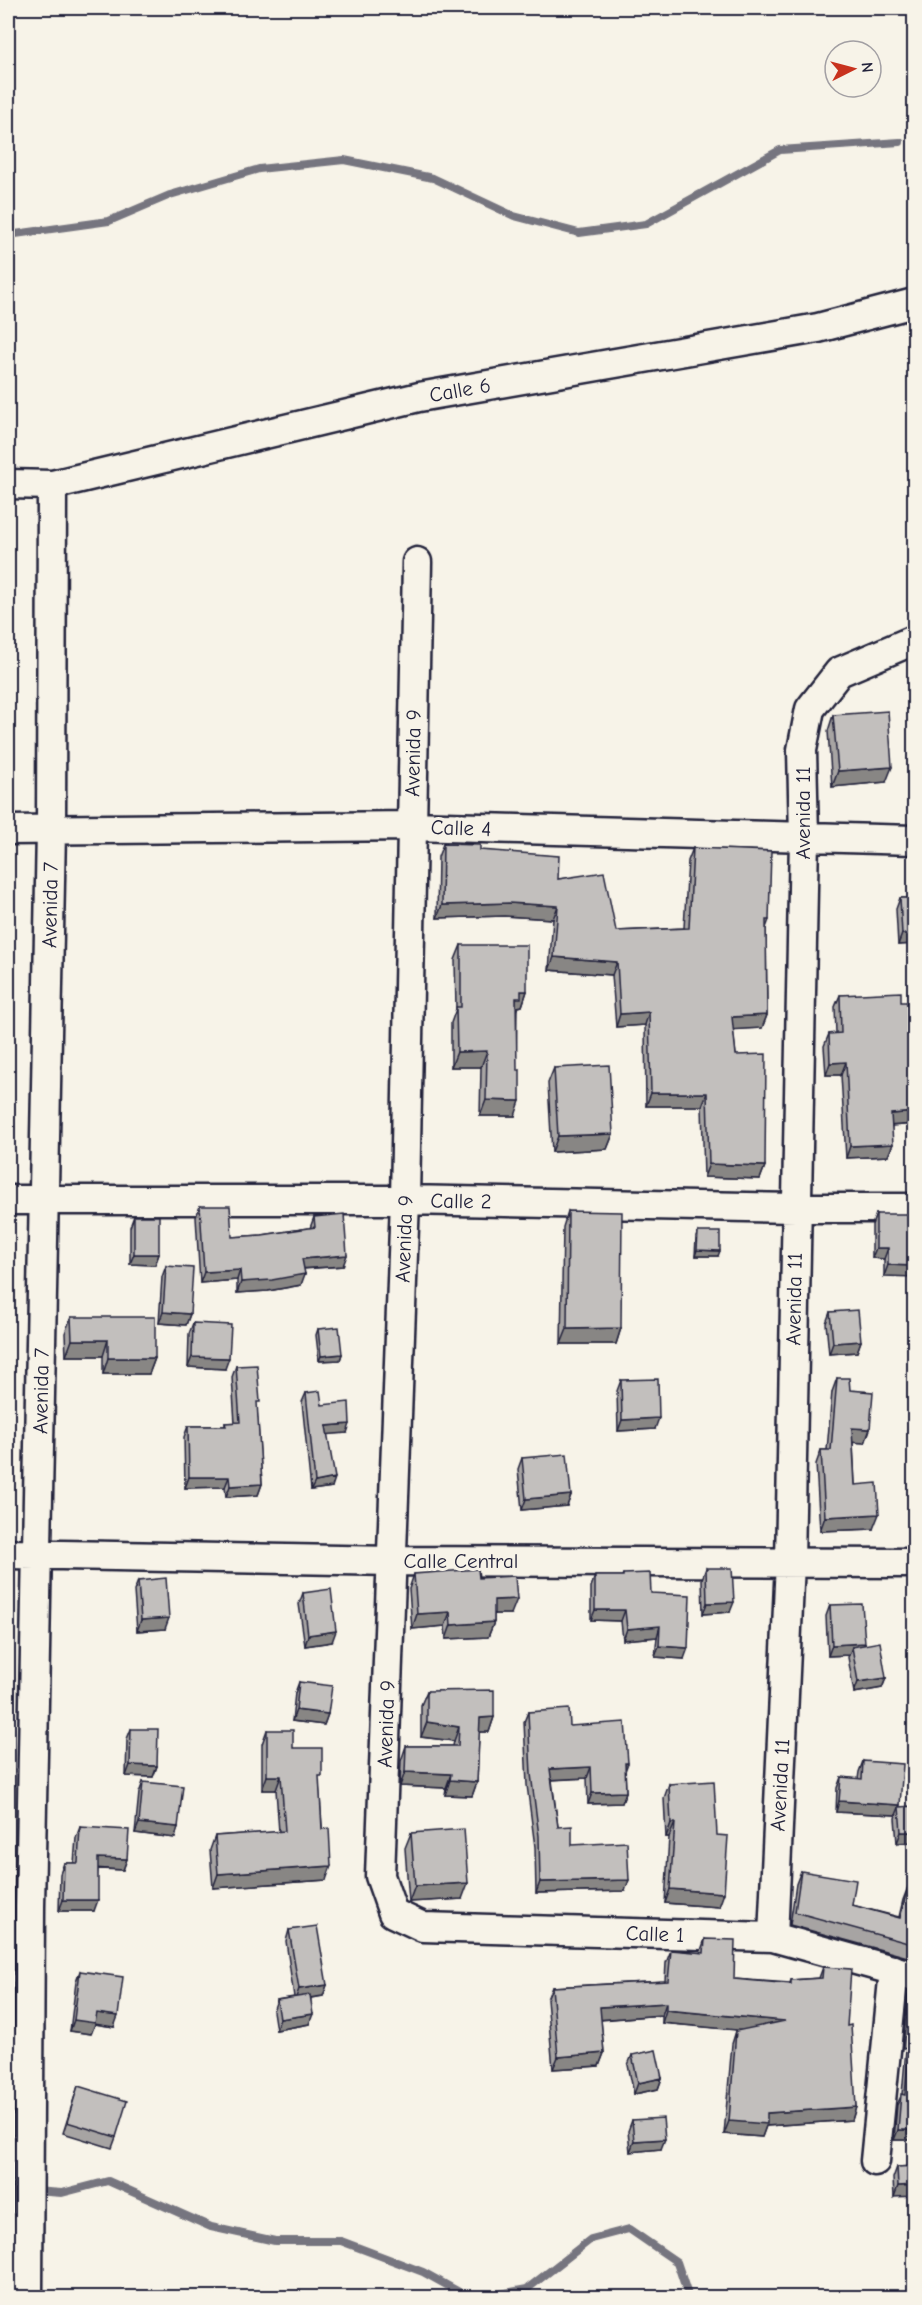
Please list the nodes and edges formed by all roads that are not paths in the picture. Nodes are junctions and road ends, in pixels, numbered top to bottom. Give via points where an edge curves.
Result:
1 (915, 303) edge
2 (8, 484) edge
3 (52, 485) junction
4 (417, 562) dead end
5 (915, 640) edge
6 (411, 826) junction
7 (8, 830) edge
8 (51, 830) junction
9 (804, 837) junction
10 (915, 840) edge
11 (8, 1200) edge
12 (405, 1200) junction
13 (45, 1201) junction
14 (796, 1208) junction
15 (915, 1208) edge
16 (8, 1554) edge
17 (38, 1554) junction
18 (393, 1561) junction
19 (790, 1562) junction
20 (915, 1563) edge
21 (19, 1907) edge
22 (393, 1913) joint
23 (773, 1937) junction
24 (904, 1973) edge
25 (875, 2161) dead end
26 (28, 2298) edge

1 - 3 street, Calle 6 via 818,328 419,397
2 - 3 street, Calle 6
3 - 8 street, Avenida 7
4 - 6 street, Avenida 9
5 - 9 street, Avenida 11 via 839,672 810,708 802,750
6 - 8 street, Calle 4
6 - 9 street, Calle 4
6 - 12 street, Avenida 9
7 - 8 street, Calle 4
8 - 13 street, Avenida 7
9 - 10 street, Calle 4
9 - 14 street, Avenida 11
11 - 13 street, Calle 2
12 - 13 street, Calle 2
12 - 14 street, Calle 2
12 - 18 street, Avenida 9
13 - 17 street, Avenida 7
14 - 15 street, Calle 2
14 - 19 street, Avenida 11
16 - 17 street, Calle Central
17 - 18 street, Calle Central
17 - 21 street, Avenida 7
18 - 19 street, Calle Central
18 - 22 street, Avenida 9 via 380,1876
19 - 20 street, Calle Central
19 - 23 street, Avenida 11
21 - 26 street, Avenida 7
22 - 23 street, Calle 1 via 423,1927
23 - 24 street, Calle 1
24 - 25 street

